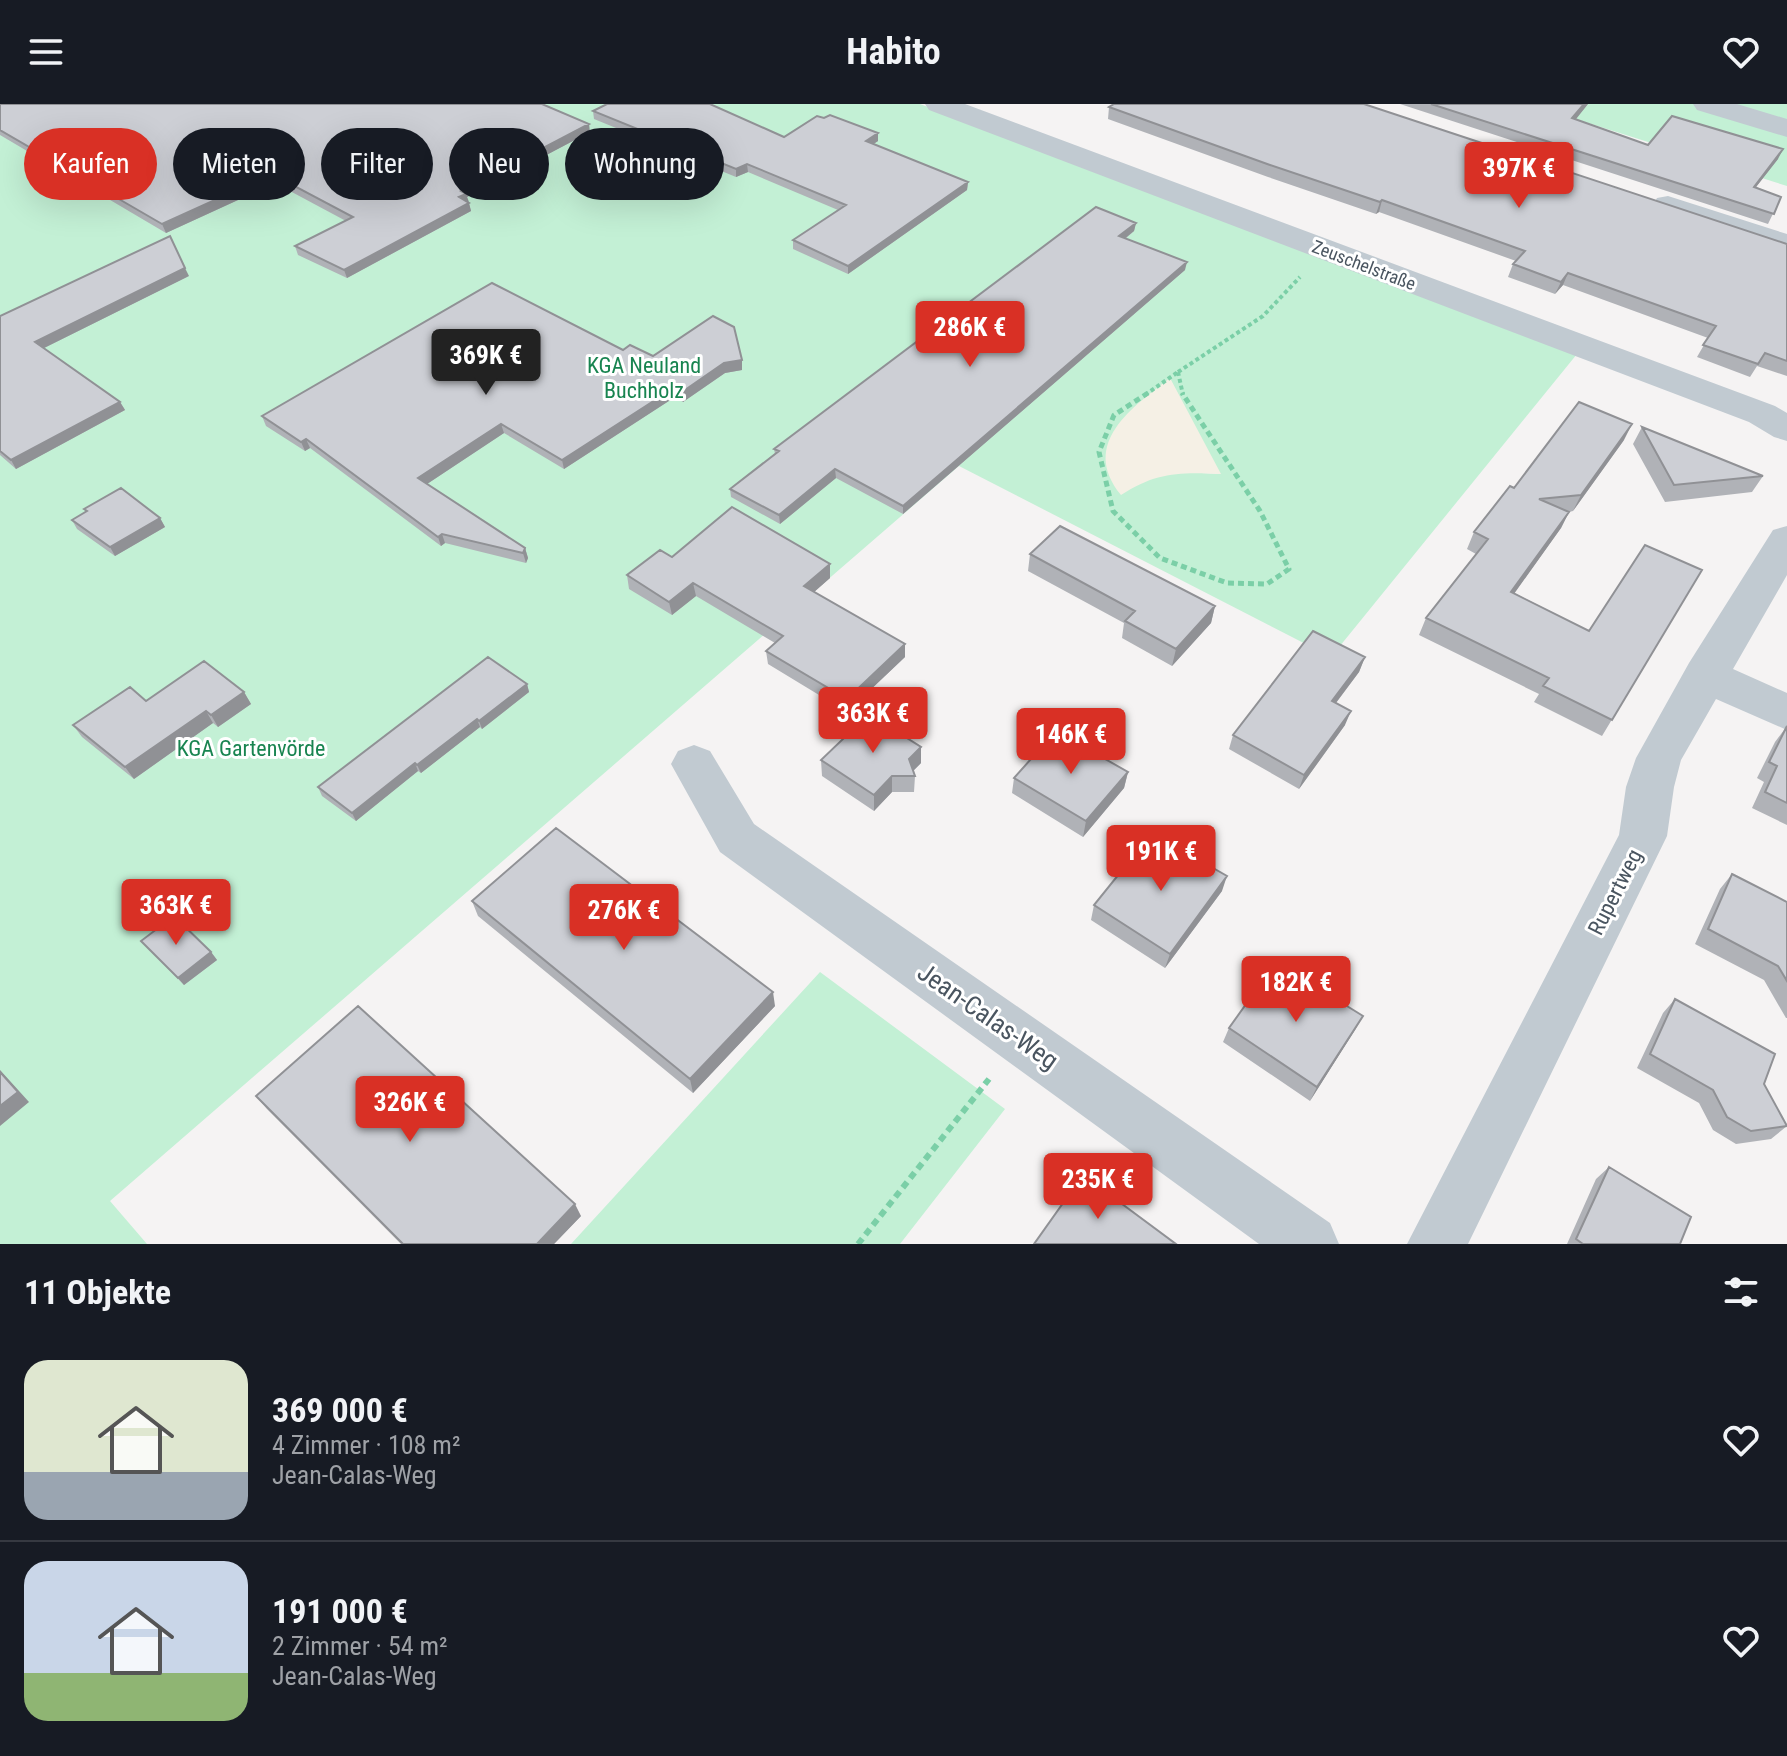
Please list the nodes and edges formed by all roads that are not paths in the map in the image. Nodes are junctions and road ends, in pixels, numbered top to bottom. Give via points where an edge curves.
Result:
1 (939, 104) edge
2 (1707, 104) edge
3 (1787, 128) edge
4 (1636, 194) edge
5 (1787, 244) edge
6 (1787, 429) edge
7 (1787, 540) edge
8 (1705, 675) junction
9 (1787, 713) edge
10 (694, 764) dead end
11 (1309, 1244) edge
12 (1437, 1244) edge

1 - 6 street, Zeuschelstraße via 1762,414
2 - 3 street
4 - 5 street
7 - 8 street, Rupertweg
8 - 9 street
8 - 12 street, Rupertweg via 1659,758 1643,836
10 - 11 street, Jean-Calas-Weg via 737,838

